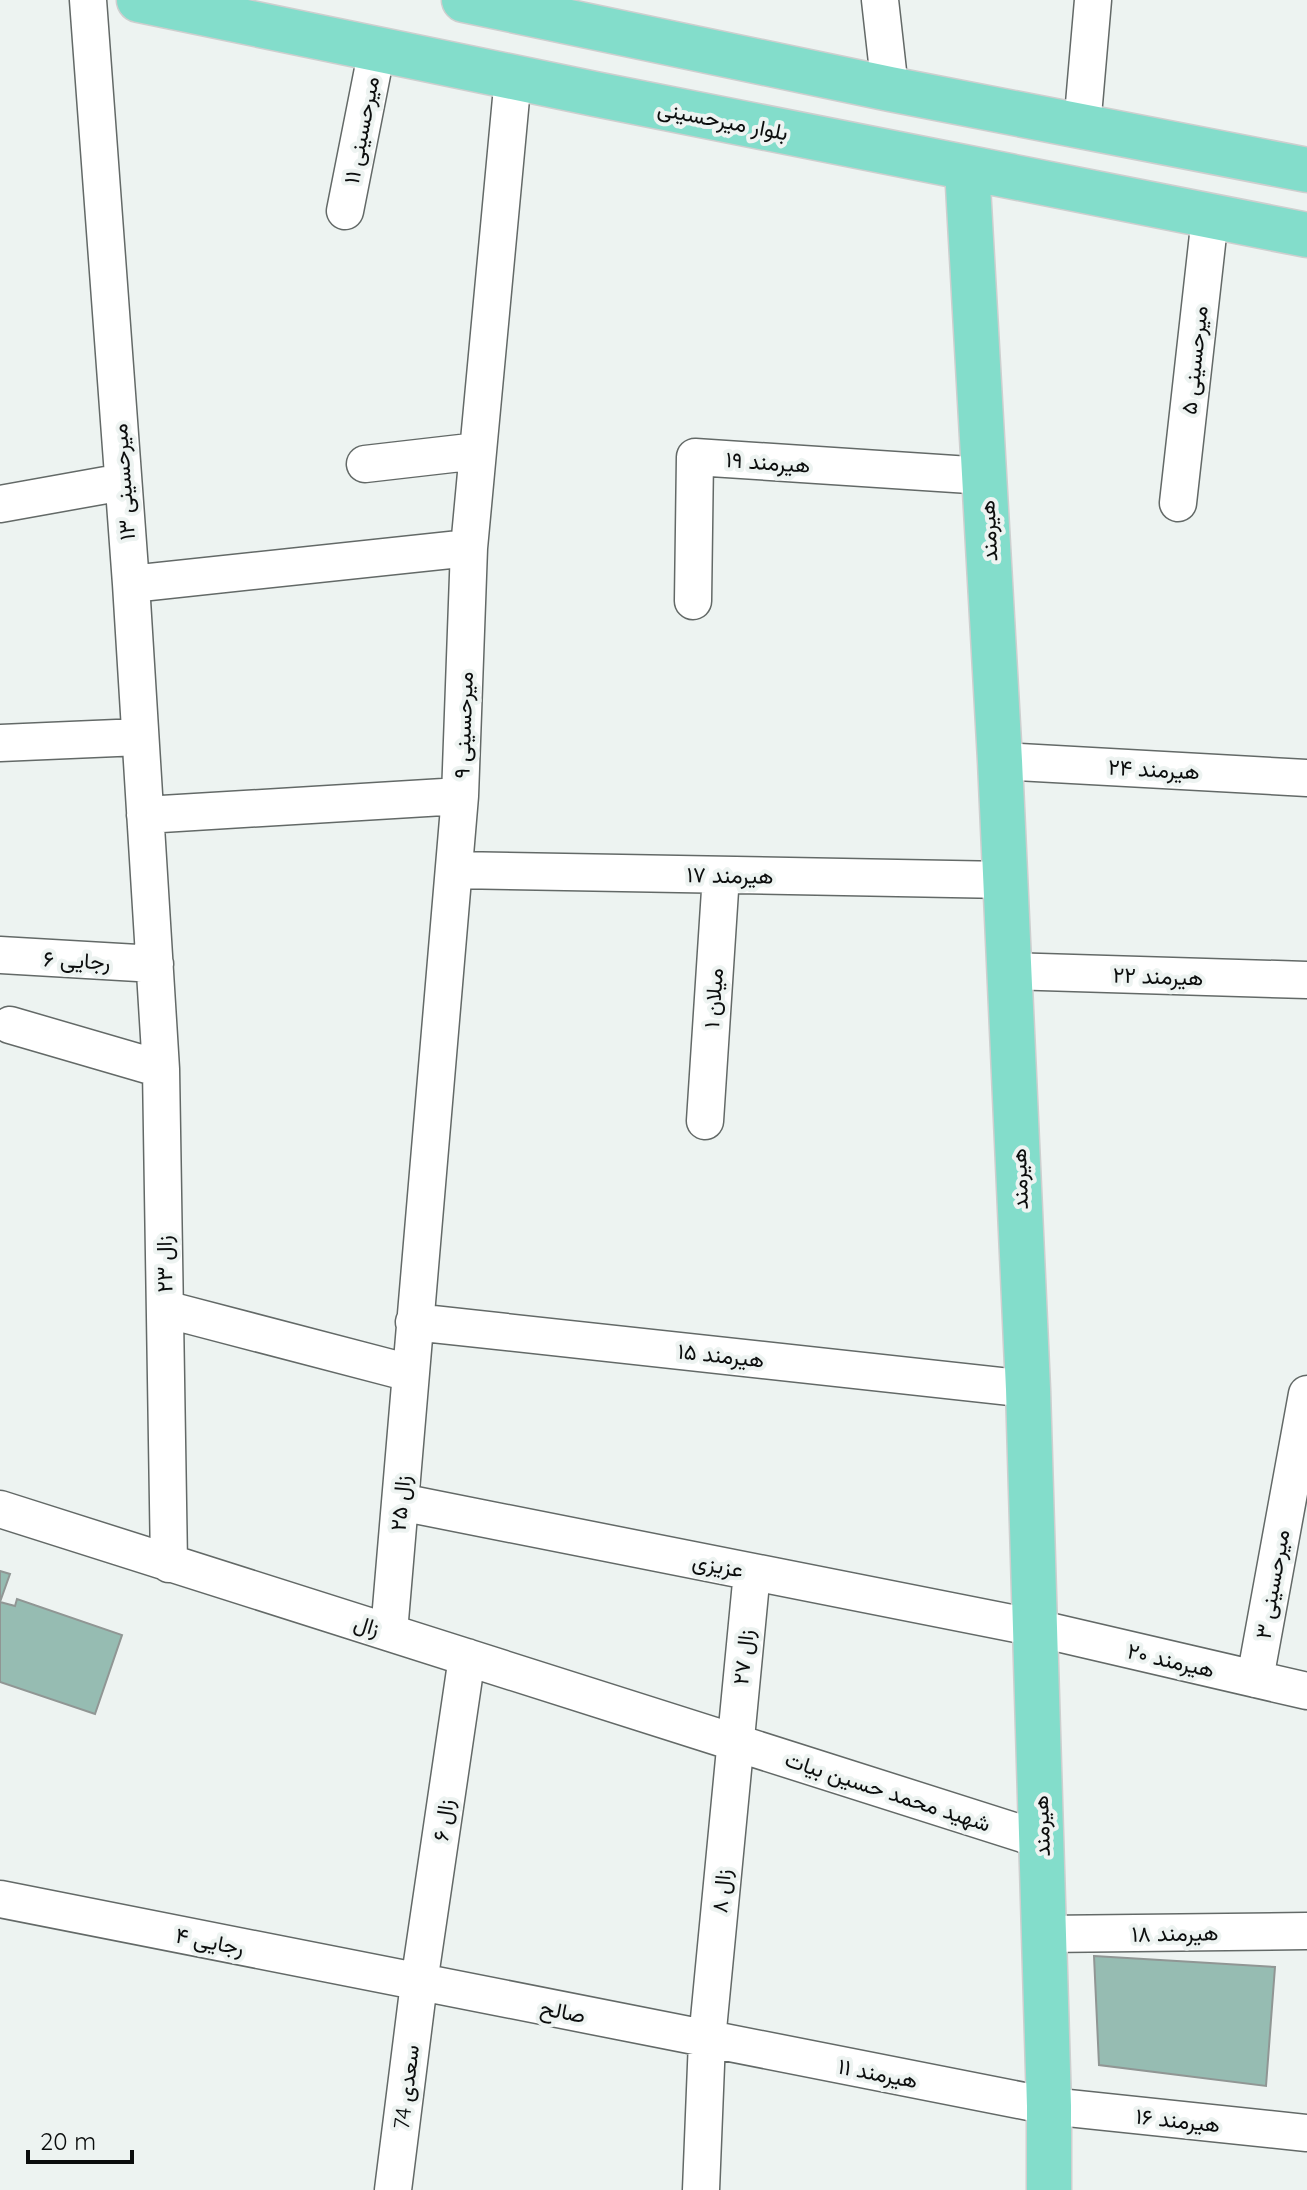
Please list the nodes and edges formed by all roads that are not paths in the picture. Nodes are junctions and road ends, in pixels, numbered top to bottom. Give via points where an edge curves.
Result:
1 (88, 0) edge
2 (139, 0) edge
3 (464, 0) edge
4 (880, 0) edge
5 (1093, 0) edge
6 (527, 6) edge
7 (609, 30) junction
8 (377, 49) junction
9 (513, 77) junction
10 (890, 89) junction
11 (595, 94) junction
12 (1082, 127) junction
13 (967, 168) junction
14 (1307, 170) edge
15 (345, 211) dead end
16 (1210, 217) junction
17 (1307, 235) edge
18 (478, 451) junction
19 (365, 464) dead end
20 (985, 476) junction
21 (123, 482) junction
22 (1178, 503) dead end
23 (0, 504) edge
24 (469, 548) junction
25 (131, 584) junction
26 (693, 601) dead end
27 (140, 737) junction
28 (0, 743) edge
29 (1000, 761) junction
30 (1307, 778) edge
31 (460, 796) junction
32 (145, 815) junction
33 (454, 870) junction
34 (721, 875) junction
35 (1006, 880) junction
36 (0, 955) edge
37 (155, 964) junction
38 (1010, 971) junction
39 (1307, 980) edge
40 (10, 1025) dead end
41 (161, 1069) junction
42 (705, 1121) dead end
43 (165, 1309) junction
44 (414, 1322) junction
45 (410, 1373) junction
46 (1028, 1389) junction
47 (1307, 1394) edge
48 (400, 1502) junction
49 (0, 1509) edge
50 (169, 1564) junction
51 (752, 1572) junction
52 (1036, 1628) junction
53 (389, 1632) junction
54 (467, 1657) junction
55 (1255, 1679) junction
56 (1307, 1691) edge
57 (734, 1742) junction
58 (1042, 1840) junction
59 (0, 1899) edge
60 (1307, 1931) edge
61 (1044, 1934) junction
62 (419, 1983) junction
63 (707, 2040) junction
64 (1049, 2106) junction
65 (1307, 2133) edge
66 (393, 2190) edge
67 (701, 2190) edge
68 (1049, 2190) edge

1 - 21 street, میرحسینی ۱۳
2 - 8 main road, بلوار میرحسینی
3 - 6 main road
4 - 10 street
5 - 12 street
6 - 7 main road
7 - 10 main road
7 - 11 main road
8 - 9 main road, بلوار میرحسینی
8 - 15 street, میرحسینی ۱۱
9 - 11 main road, بلوار میرحسینی
9 - 18 street, میرحسینی ۹
10 - 12 main road
11 - 13 main road, بلوار میرحسینی
12 - 14 main road
13 - 16 main road, بلوار میرحسینی
13 - 20 main road, هیرمند
16 - 17 main road, بلوار میرحسینی
16 - 22 street, میرحسینی ۵
18 - 19 street
18 - 24 street, میرحسینی ۹
20 - 26 street, هیرمند ۱۹ via 695,457
20 - 29 main road, هیرمند
21 - 23 street
21 - 25 street, میرحسینی ۱۳
24 - 25 street
24 - 31 street, میرحسینی ۹
25 - 27 street, میرحسینی ۱۳
27 - 28 street
27 - 32 street, میرحسینی ۱۳
29 - 30 street, هیرمند ۲۴
29 - 35 main road, هیرمند
31 - 32 street
31 - 33 street, میرحسینی ۹
32 - 37 street, میرحسینی ۱۳
33 - 34 street, هیرمند ۱۷
33 - 44 street, میرحسینی ۹
34 - 35 street, هیرمند ۱۷
34 - 42 street, میلان ۱
35 - 38 main road, هیرمند
36 - 37 street, رجایی ۶
37 - 41 street, زال ۲۳
38 - 39 street, هیرمند ۲۲
38 - 46 main road, هیرمند
40 - 41 street
41 - 43 street, زال ۲۳
43 - 45 street
43 - 50 street, زال ۲۳
44 - 45 street, میرحسینی ۹
44 - 46 street, هیرمند ۱۵
45 - 48 street, زال ۲۵
46 - 52 main road, هیرمند
47 - 55 street, میرحسینی ۳
48 - 51 street, عزیزی
48 - 53 street, زال ۲۵
49 - 50 street, زال
50 - 53 street, زال
51 - 52 street, عزیزی
51 - 57 street, زال ۲۷
52 - 55 street, هیرمند ۲۰
52 - 58 main road, هیرمند
53 - 54 street, زال
54 - 57 street, زال
54 - 62 street, زال ۶
55 - 56 street, هیرمند ۲۰
57 - 58 street, شهید محمد حسین بیات
57 - 63 street, زال ۸
58 - 61 main road, هیرمند
59 - 62 street, رجایی ۴
60 - 61 street, هیرمند ۱۸
61 - 64 main road, هیرمند
62 - 63 street, صالح
62 - 66 street, سعدی 74
63 - 64 street, هیرمند ۱۱
63 - 67 street, زال ۸
64 - 65 street, هیرمند ۱۶
64 - 68 main road, هیرمند

